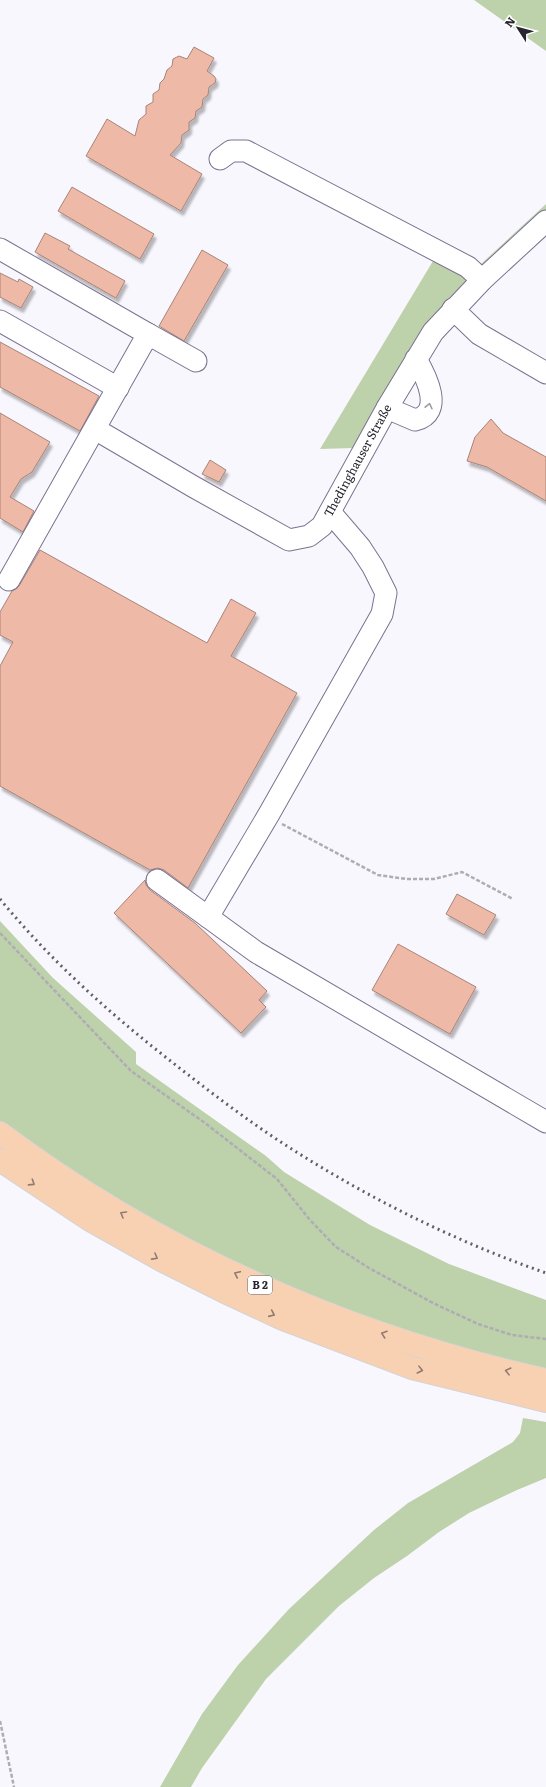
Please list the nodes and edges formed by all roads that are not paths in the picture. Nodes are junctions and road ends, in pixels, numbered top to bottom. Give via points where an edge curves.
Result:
1 (220, 159) dead end
2 (546, 221) edge
3 (0, 249) edge
4 (482, 280) junction
5 (453, 309) junction
6 (0, 321) edge
7 (148, 334) junction
8 (416, 359) junction
9 (196, 361) dead end
10 (546, 373) edge
11 (118, 388) junction
12 (387, 408) junction
13 (95, 429) junction
14 (330, 512) junction
15 (9, 580) dead end
16 (157, 880) dead end
17 (208, 917) junction
18 (546, 1122) edge
19 (0, 1133) edge
20 (0, 1160) edge
21 (546, 1380) edge
22 (546, 1401) edge

1 - 4 lane via 231,150 246,151 468,267
2 - 4 lane, Thedinghauser Straße
3 - 7 lane
4 - 5 lane, Thedinghauser Straße
5 - 8 lane, Thedinghauser Straße via 432,332
5 - 10 lane via 479,334
6 - 11 lane
7 - 9 lane
7 - 11 lane
8 - 12 lane, Thedinghauser Straße
12 -> 8 lane via 415,420 421,419 429,411 430,387
11 - 13 lane
12 - 14 lane, Thedinghauser Straße
13 - 14 lane, Thedinghauser Straße via 289,540 309,536 322,526
13 - 15 lane
14 - 17 lane via 360,547 373,567 386,593 382,614 268,817
16 - 17 lane
17 - 18 lane via 256,952
21 -> 19 main road, B 2 via 467,1361 406,1342 278,1293 180,1246 116,1210 28,1154
20 -> 22 main road, B 2 via 90,1220 163,1261 276,1315 412,1368

